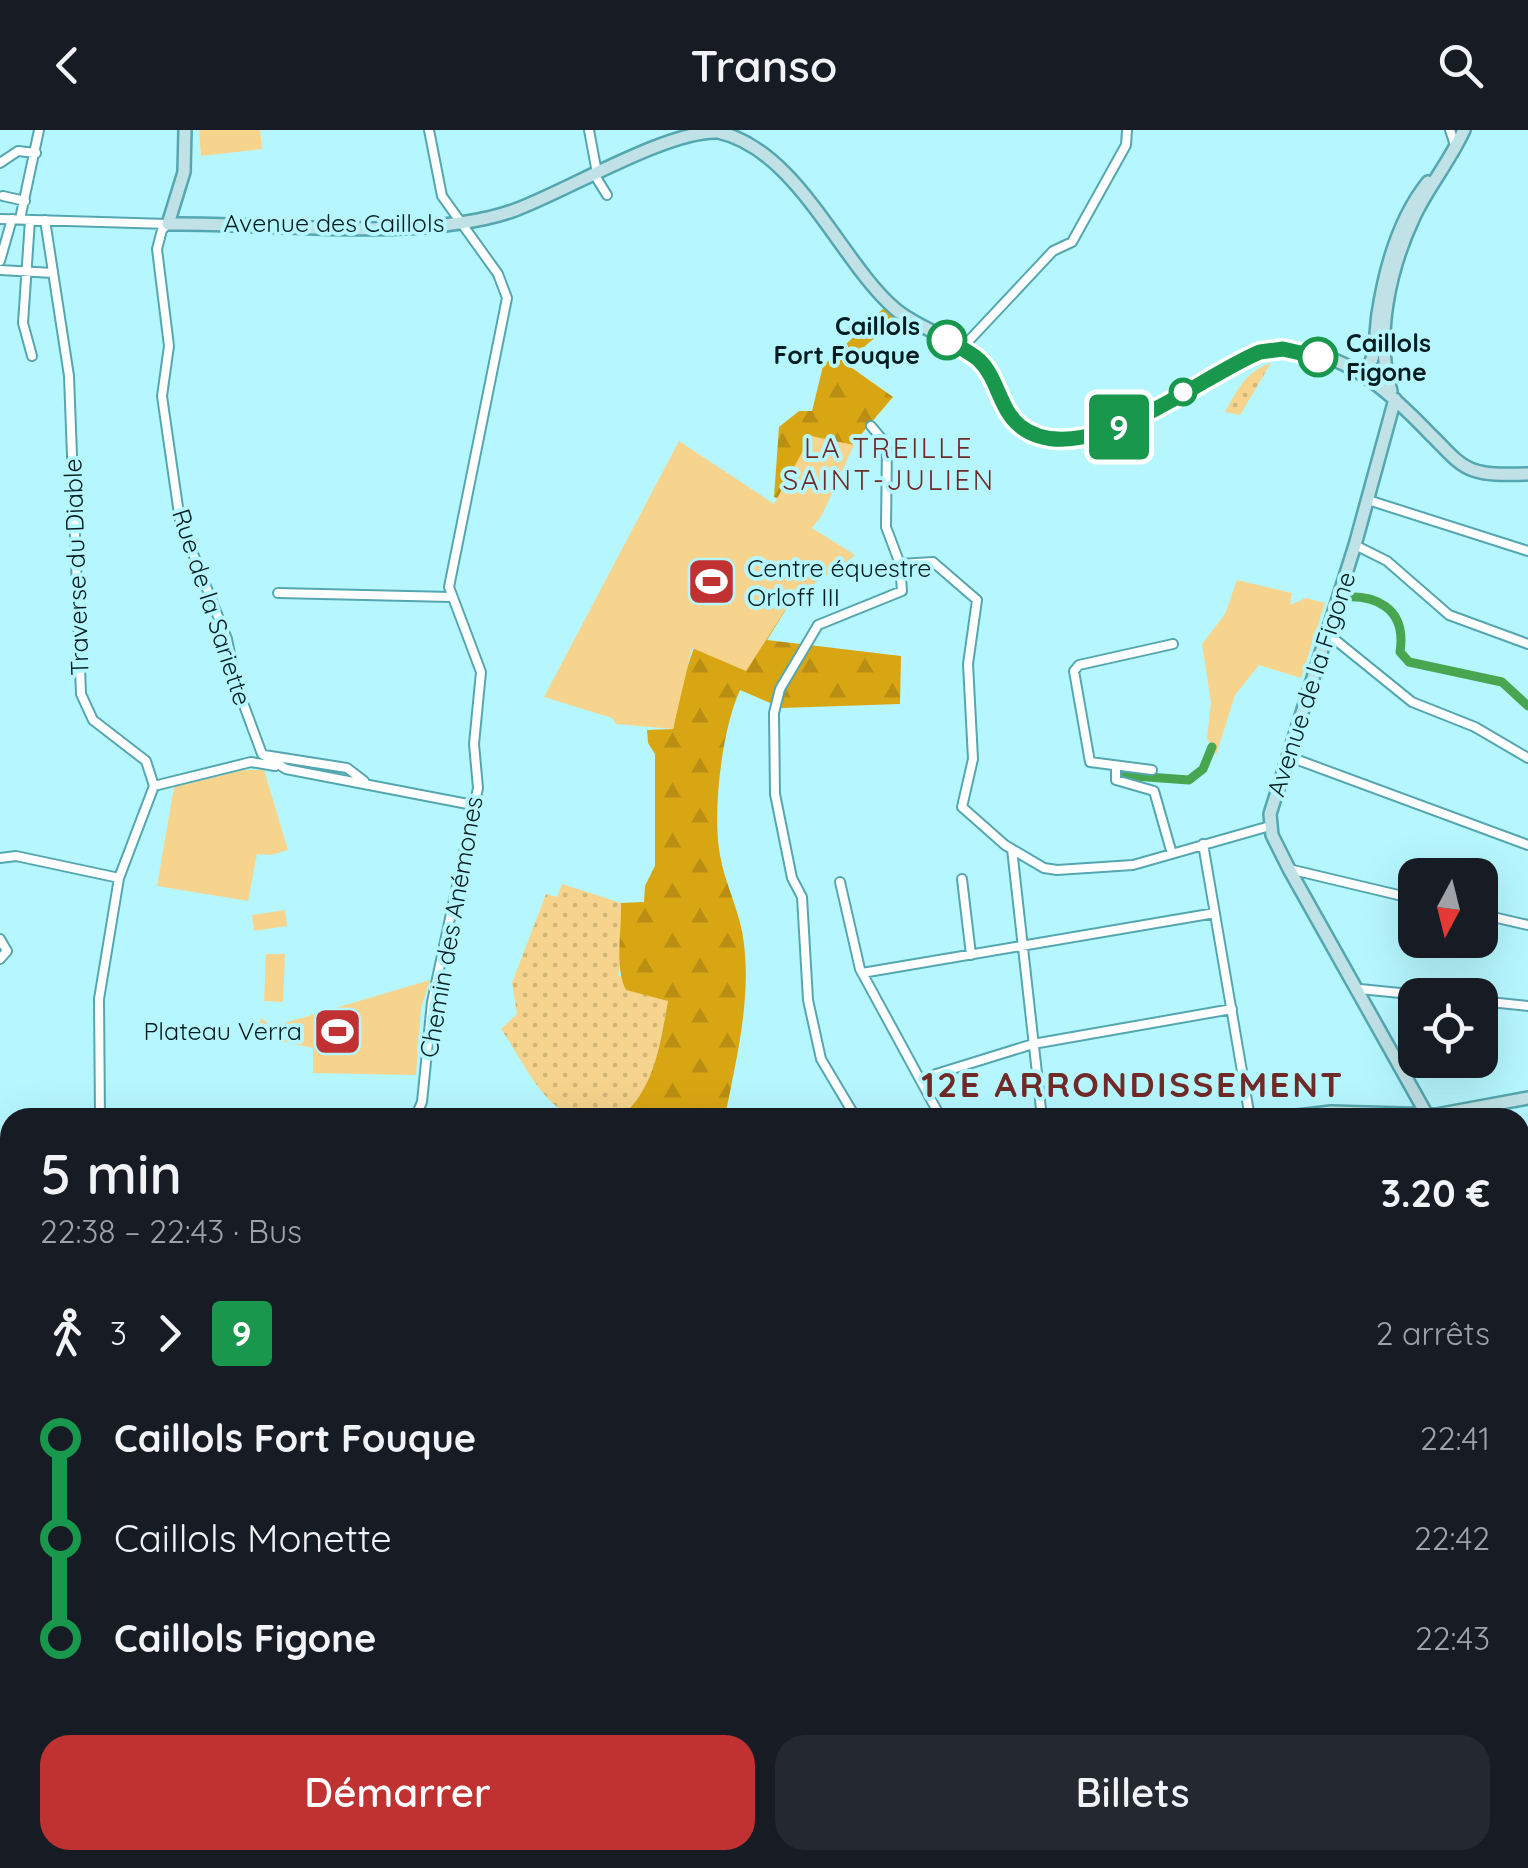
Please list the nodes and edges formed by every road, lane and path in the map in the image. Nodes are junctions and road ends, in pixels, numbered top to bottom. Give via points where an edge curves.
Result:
1 (39, 130) edge
2 (185, 130) edge
3 (429, 130) edge
4 (589, 130) edge
5 (1127, 130) edge
6 (1464, 130) edge
7 (714, 131) edge
8 (1454, 137) edge
9 (36, 152) junction
10 (0, 162) edge
11 (596, 173) junction
12 (607, 194) dead end
13 (3, 196) dead end
14 (25, 202) junction
15 (0, 219) edge
16 (21, 219) junction
17 (45, 220) junction
18 (459, 222) junction
19 (168, 224) junction
20 (0, 261) edge
21 (0, 270) edge
22 (53, 272) junction
23 (27, 273) junction
24 (962, 348) junction
25 (32, 356) dead end
26 (1365, 374) junction
27 (1394, 397) junction
28 (871, 426) dead end
29 (1528, 474) edge
30 (1368, 500) junction
31 (1355, 545) junction
32 (1528, 552) edge
33 (900, 564) junction
34 (278, 593) dead end
35 (451, 597) junction
36 (1328, 634) junction
37 (1173, 644) dead end
38 (1528, 644) edge
39 (262, 754) junction
40 (1287, 756) junction
41 (1528, 758) edge
42 (251, 762) junction
43 (280, 767) junction
44 (1152, 770) dead end
45 (1115, 772) junction
46 (368, 784) junction
47 (154, 786) junction
48 (472, 804) junction
49 (1270, 826) junction
50 (1204, 844) junction
51 (1528, 845) edge
52 (1012, 848) junction
53 (1172, 854) junction
54 (0, 858) edge
55 (1288, 869) junction
56 (119, 878) junction
57 (962, 879) dead end
58 (840, 882) dead end
59 (1398, 895) edge
60 (1215, 913) junction
61 (1498, 918) edge
62 (1528, 925) edge
63 (0, 939) edge
64 (1022, 947) junction
65 (970, 955) junction
66 (0, 959) edge
67 (862, 973) junction
68 (1360, 989) junction
69 (1398, 993) edge
70 (1498, 1003) edge
71 (1528, 1006) edge
72 (1232, 1010) junction
73 (1033, 1044) junction
74 (920, 1079) junction
75 (1528, 1098) edge
76 (100, 1108) edge
77 (419, 1108) edge
78 (850, 1108) edge
79 (936, 1108) edge
80 (1041, 1108) edge
81 (1248, 1108) edge
82 (1424, 1108) edge
83 (1469, 1108) edge

1 - 9 street
2 - 19 street via 184,172
3 - 18 street, Chemin des Anémones via 438,187
4 - 11 street
5 - 24 street via 1126,145 1072,242 1052,251
6 - 8 street
7 - 11 street, Avenue des Caillols via 670,136
7 - 24 street, Avenue des Caillols via 740,140 792,181 895,310
8 - 26 street via 1400,230
8 - 27 street via 1414,216 1396,274 1382,356
9 - 10 street via 18,151
9 - 14 street
11 - 12 street
11 - 18 street, Avenue des Caillols via 513,210
13 - 14 street
14 - 16 street
15 - 16 street, Avenue des Caillols
16 - 17 street, Avenue des Caillols
16 - 20 street
16 - 23 street
17 - 19 street, Avenue des Caillols
17 - 22 street, Traverse du Diable
18 - 19 street, Avenue des Caillols
18 - 35 street, Chemin des Anémones via 498,274 507,298
19 - 39 street, Rue de la Sariette via 157,249 169,346 162,396 176,503
21 - 23 street
22 - 23 street
22 - 47 street, Traverse du Diable via 71,401 81,694 93,720 146,761
23 - 25 street via 23,322
24 - 26 street, Avenue des Caillols via 980,361 1015,422 1054,438 1120,426 1260,352 1294,351
26 - 27 street, Avenue des Caillols
27 - 29 street, Avenue des Caillols via 1463,466
27 - 30 street, Avenue de la Figone
28 - 33 street via 888,445 886,527
30 - 31 street, Avenue de la Figone
30 - 32 street
31 - 36 street, Avenue de la Figone
31 - 38 street via 1387,561 1450,616
33 - 52 street via 932,562 977,600 968,664 974,759 962,807
33 - 78 street via 899,595 838,614 808,636 774,713 775,794 802,897 813,1024 823,1065
34 - 35 street
35 - 48 street, Chemin des Anémones via 481,672
36 - 40 street, Avenue de la Figone
36 - 41 street via 1412,702
37 - 45 street via 1074,671 1090,762
39 - 42 street
39 - 43 street
39 - 46 street via 347,768
40 - 49 street, Avenue de la Figone
40 - 51 street
42 - 43 street
42 - 47 street
43 - 46 street
44 - 45 street
45 - 53 street via 1154,791
46 - 48 street
47 - 56 street
48 - 77 street, Chemin des Anémones via 432,1002
49 - 50 street
49 - 55 street, Avenue de la Figone
50 - 53 street
50 - 60 street
52 - 53 street via 1057,870 1103,870
52 - 64 street
54 - 56 street
55 - 59 street
55 - 68 street, Avenue de la Figone
56 - 76 street via 99,999
57 - 65 street
58 - 67 street
60 - 64 street
60 - 72 street
61 - 62 street
63 - 66 street via 7,951
64 - 65 street
64 - 73 street
65 - 67 street
67 - 74 street
68 - 69 street
68 - 82 street, Avenue de la Figone
70 - 71 street
72 - 73 street
72 - 81 street
73 - 74 street
73 - 80 street
74 - 79 street
75 - 83 street

